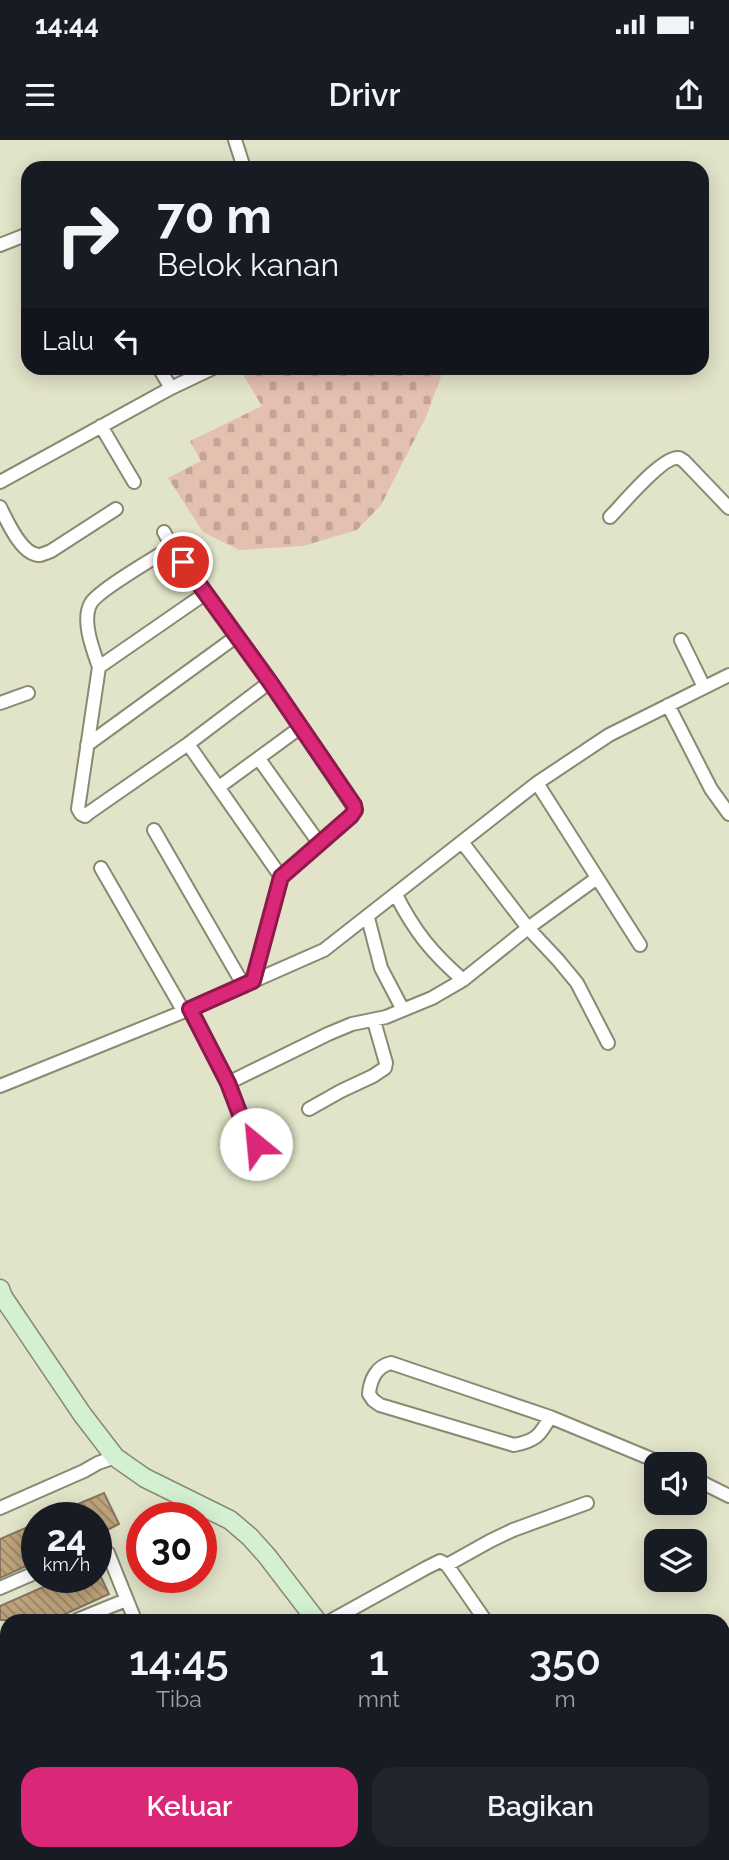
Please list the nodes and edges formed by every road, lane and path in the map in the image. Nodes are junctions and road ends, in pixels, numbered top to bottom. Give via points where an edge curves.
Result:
1 (235, 140) edge
2 (242, 161) edge
3 (21, 237) edge
4 (0, 245) edge
5 (163, 375) edge
6 (198, 375) edge
7 (171, 388) junction
8 (101, 426) junction
9 (0, 482) edge
10 (134, 482) dead end
11 (0, 507) edge
12 (116, 509) dead end
13 (729, 509) edge
14 (610, 517) dead end
15 (164, 532) dead end
16 (172, 547) junction
17 (206, 593) junction
18 (237, 636) junction
19 (681, 640) dead end
20 (99, 667) junction
21 (729, 675) edge
22 (270, 682) junction
23 (704, 687) junction
24 (28, 693) dead end
25 (0, 703) edge
26 (668, 705) junction
27 (301, 727) junction
28 (188, 744) junction
29 (87, 745) junction
30 (259, 759) junction
31 (537, 783) junction
32 (219, 787) junction
33 (729, 814) edge
34 (154, 830) dead end
35 (462, 842) junction
36 (319, 843) junction
37 (101, 868) dead end
38 (281, 877) junction
39 (597, 878) junction
40 (396, 895) junction
41 (368, 918) junction
42 (528, 928) junction
43 (640, 945) dead end
44 (463, 980) junction
45 (248, 984) junction
46 (187, 1010) junction
47 (403, 1010) junction
48 (374, 1021) junction
49 (608, 1043) dead end
50 (228, 1083) junction
51 (0, 1086) edge
52 (309, 1109) dead end
53 (256, 1144) dead end
54 (1, 1294) edge
55 (550, 1417) junction
56 (644, 1456) edge
57 (115, 1457) junction
58 (707, 1485) edge
59 (729, 1496) edge
60 (587, 1503) dead end
61 (0, 1508) edge
62 (112, 1563) edge
63 (447, 1565) junction
64 (21, 1579) edge
65 (0, 1588) edge
66 (126, 1600) junction
67 (92, 1614) edge
68 (132, 1614) edge
69 (311, 1614) edge
70 (343, 1614) edge
71 (481, 1614) edge

1 - 2 street
3 - 4 street
5 - 7 street
6 - 7 street
7 - 8 street
8 - 9 street
8 - 10 street
11 - 12 street via 23,546 40,555
13 - 14 street via 678,458 654,470
15 - 16 street
16 - 17 street
16 - 20 street via 91,602 87,615
17 - 18 street
17 - 20 street
18 - 22 street
18 - 29 street
19 - 23 street
20 - 29 street
21 - 23 street
22 - 27 street
22 - 28 street
23 - 26 street
24 - 25 street
26 - 31 street via 609,734
26 - 33 street
27 - 30 street
27 - 36 street via 355,810
28 - 29 street via 85,816 78,809
28 - 32 street
30 - 32 street
30 - 36 street
31 - 35 street
31 - 39 street
32 - 38 street
34 - 45 street
35 - 40 street
35 - 42 street
36 - 38 street
37 - 46 street
38 - 45 street
39 - 42 street
39 - 43 street
40 - 41 street
40 - 44 street via 421,938
41 - 45 street via 324,950
41 - 47 street via 381,968
42 - 44 street
42 - 49 street via 577,983
44 - 47 street
45 - 46 street
46 - 50 street
46 - 51 street
47 - 48 street
48 - 50 street via 328,1034
48 - 52 street via 385,1068
50 - 53 street via 247,1133
54 - 57 street
55 - 55 street via 536,1438 514,1445 380,1405 369,1394 369,1384 380,1367 391,1363
55 - 56 street
57 - 61 street
57 - 69 street via 145,1478 230,1520 259,1547
58 - 59 street
60 - 63 street via 513,1530
62 - 66 street
63 - 70 street via 440,1562 426,1568
63 - 71 street
64 - 65 street
66 - 67 street
66 - 68 street

